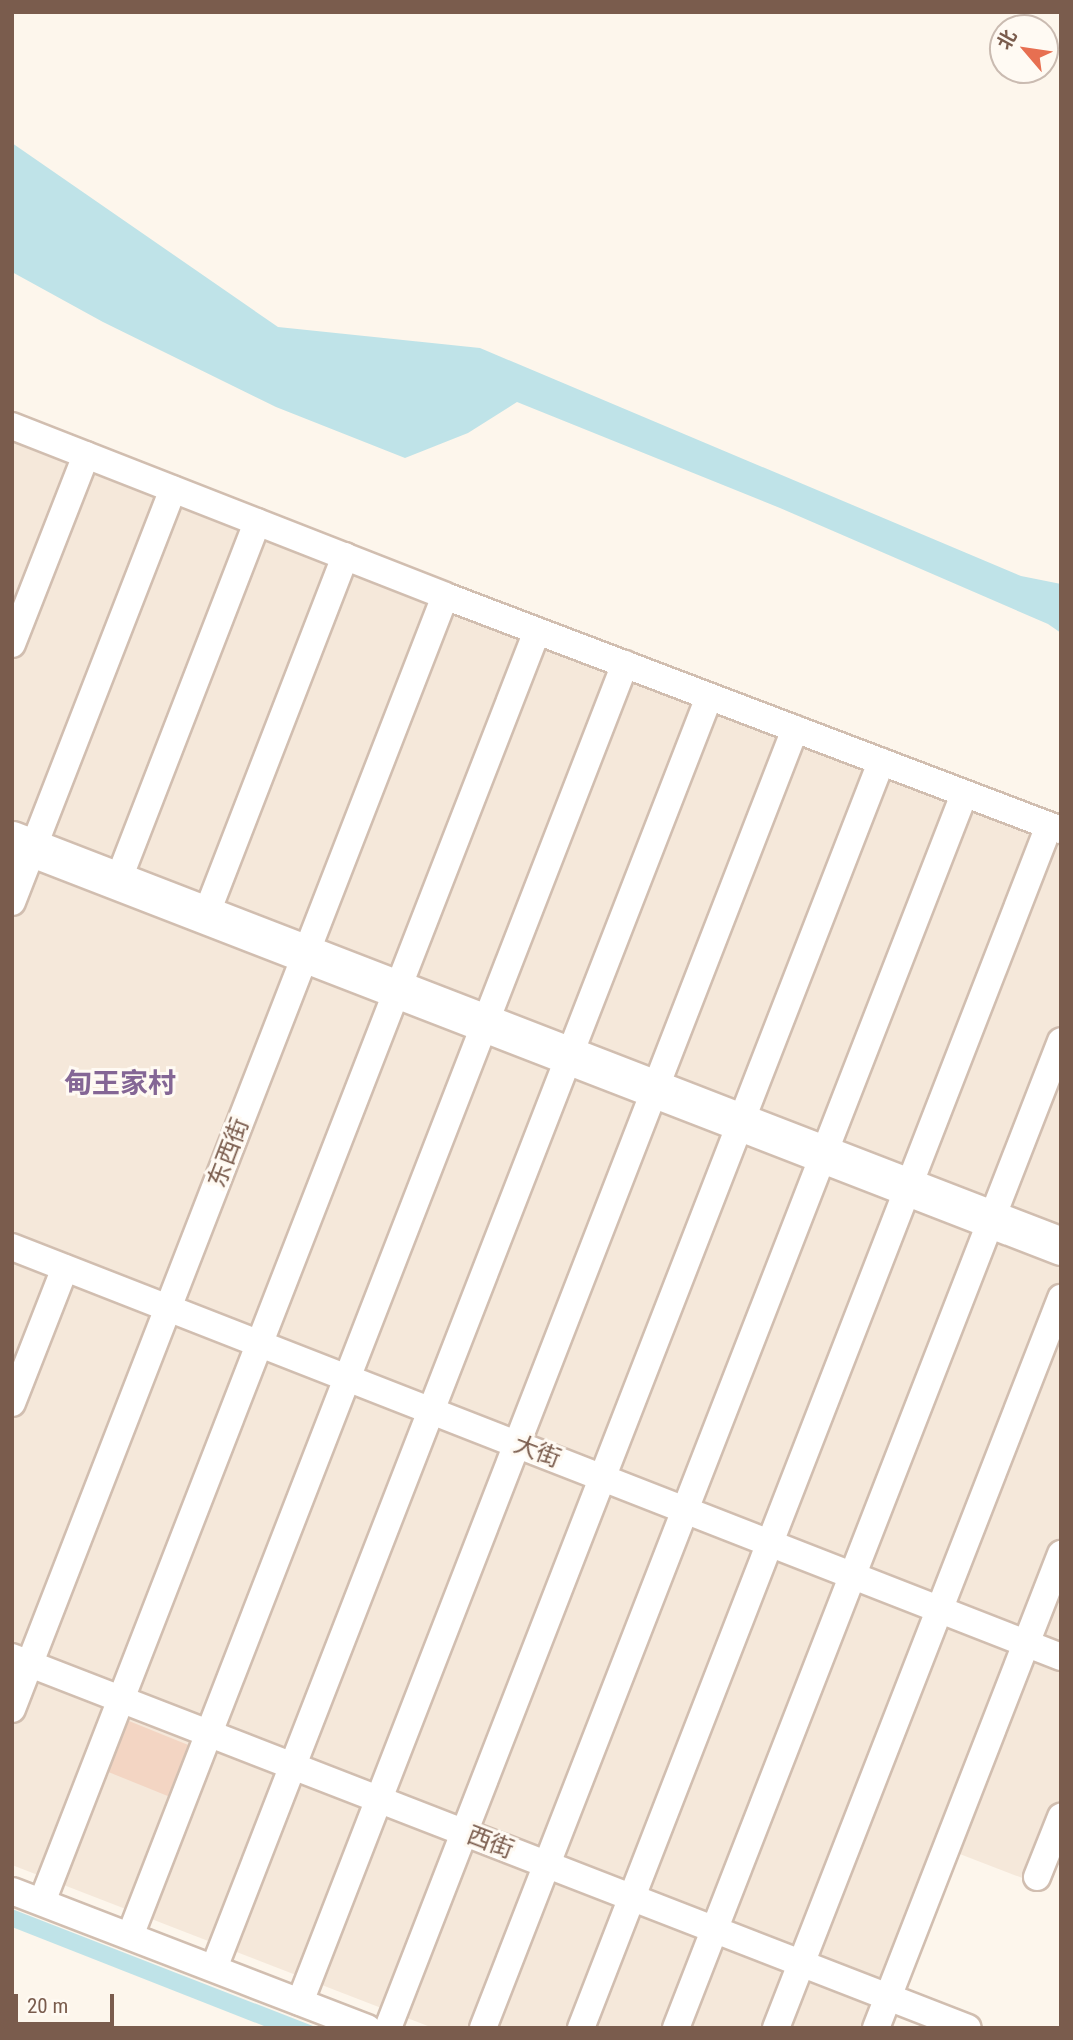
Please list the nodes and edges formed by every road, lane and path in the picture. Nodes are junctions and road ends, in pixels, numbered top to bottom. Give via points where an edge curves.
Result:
1 (12, 426) edge
2 (86, 455) junction
3 (173, 489) junction
4 (257, 522) junction
5 (345, 556) junction
6 (445, 596) junction
7 (537, 631) junction
8 (12, 644) edge
9 (625, 664) junction
10 (709, 697) junction
11 (795, 729) junction
12 (881, 762) junction
13 (964, 794) junction
14 (1055, 828) edge
15 (23, 844) edge
16 (118, 881) junction
17 (12, 902) edge
18 (206, 915) junction
19 (307, 953) junction
20 (398, 989) junction
21 (486, 1023) junction
22 (1061, 1041) edge
23 (569, 1056) junction
24 (655, 1089) junction
25 (741, 1122) junction
26 (824, 1154) junction
27 (909, 1187) junction
28 (991, 1219) junction
29 (12, 1247) edge
30 (1061, 1247) edge
31 (65, 1268) junction
32 (1061, 1298) edge
33 (169, 1308) junction
34 (260, 1343) junction
35 (348, 1378) junction
36 (12, 1403) edge
37 (431, 1411) junction
38 (517, 1444) junction
39 (602, 1477) junction
40 (685, 1510) junction
41 (770, 1543) junction
42 (1061, 1554) edge
43 (853, 1576) junction
44 (939, 1609) junction
45 (1026, 1643) junction
46 (1061, 1657) edge
47 (21, 1661) edge
48 (121, 1699) junction
49 (12, 1709) edge
50 (209, 1733) junction
51 (293, 1766) junction
52 (378, 1799) junction
53 (1061, 1816) edge
54 (464, 1832) junction
55 (547, 1865) junction
56 (1037, 1877) dead end
57 (12, 1891) edge
58 (632, 1897) junction
59 (42, 1902) junction
60 (715, 1929) junction
61 (130, 1936) junction
62 (802, 1963) junction
63 (214, 1968) junction
64 (888, 1997) junction
65 (300, 2002) junction
66 (367, 2028) edge
67 (388, 2028) edge
68 (484, 2028) edge
69 (581, 2028) edge
70 (676, 2028) edge
71 (776, 2028) edge
72 (876, 2028) edge
73 (968, 2028) edge

1 - 2 street
2 - 3 street
2 - 8 street
3 - 4 street
3 - 15 street
4 - 5 street
4 - 16 street
5 - 6 street
5 - 18 street
6 - 7 street
6 - 19 street, 东西街
7 - 9 street
7 - 20 street
9 - 10 street
9 - 21 street
10 - 11 street
10 - 23 street
11 - 12 street
11 - 24 street
12 - 13 street
12 - 25 street
13 - 14 street
13 - 26 street
14 - 27 street
15 - 16 street
15 - 17 street
16 - 18 street
18 - 19 street
19 - 20 street
19 - 33 street, 东西街
20 - 21 street
20 - 34 street
21 - 23 street
21 - 35 street
22 - 28 street
23 - 24 street
23 - 37 street
24 - 25 street
24 - 38 street
25 - 26 street
25 - 39 street
26 - 27 street
26 - 40 street
27 - 28 street
27 - 41 street
28 - 30 street
28 - 43 street
29 - 31 street, 大街
31 - 33 street, 大街
31 - 36 street
32 - 44 street
33 - 34 street, 大街
33 - 47 street, 东西街
34 - 35 street, 大街
34 - 48 street
35 - 37 street, 大街
35 - 50 street
37 - 38 street, 大街
37 - 51 street
38 - 39 street, 大街
38 - 52 street
39 - 40 street, 大街
39 - 54 street
40 - 41 street, 大街
40 - 55 street
41 - 43 street, 大街
41 - 58 street
42 - 45 street
43 - 44 street, 大街
43 - 60 street
44 - 45 street, 大街
44 - 62 street
45 - 46 street, 大街
45 - 64 street
47 - 48 street, 西街
47 - 49 street, 东西街
48 - 50 street, 西街
48 - 59 street
50 - 51 street, 西街
50 - 61 street
51 - 52 street, 西街
51 - 63 street
52 - 54 street, 西街
52 - 65 street
53 - 56 street
54 - 55 street, 西街
54 - 67 street
55 - 58 street, 西街
55 - 68 street
57 - 59 street
58 - 60 street, 西街
58 - 69 street
59 - 61 street
60 - 62 street, 西街
60 - 70 street
61 - 63 street
62 - 64 street, 西街
62 - 71 street
63 - 65 street
64 - 72 street
64 - 73 street, 西街
65 - 66 street

